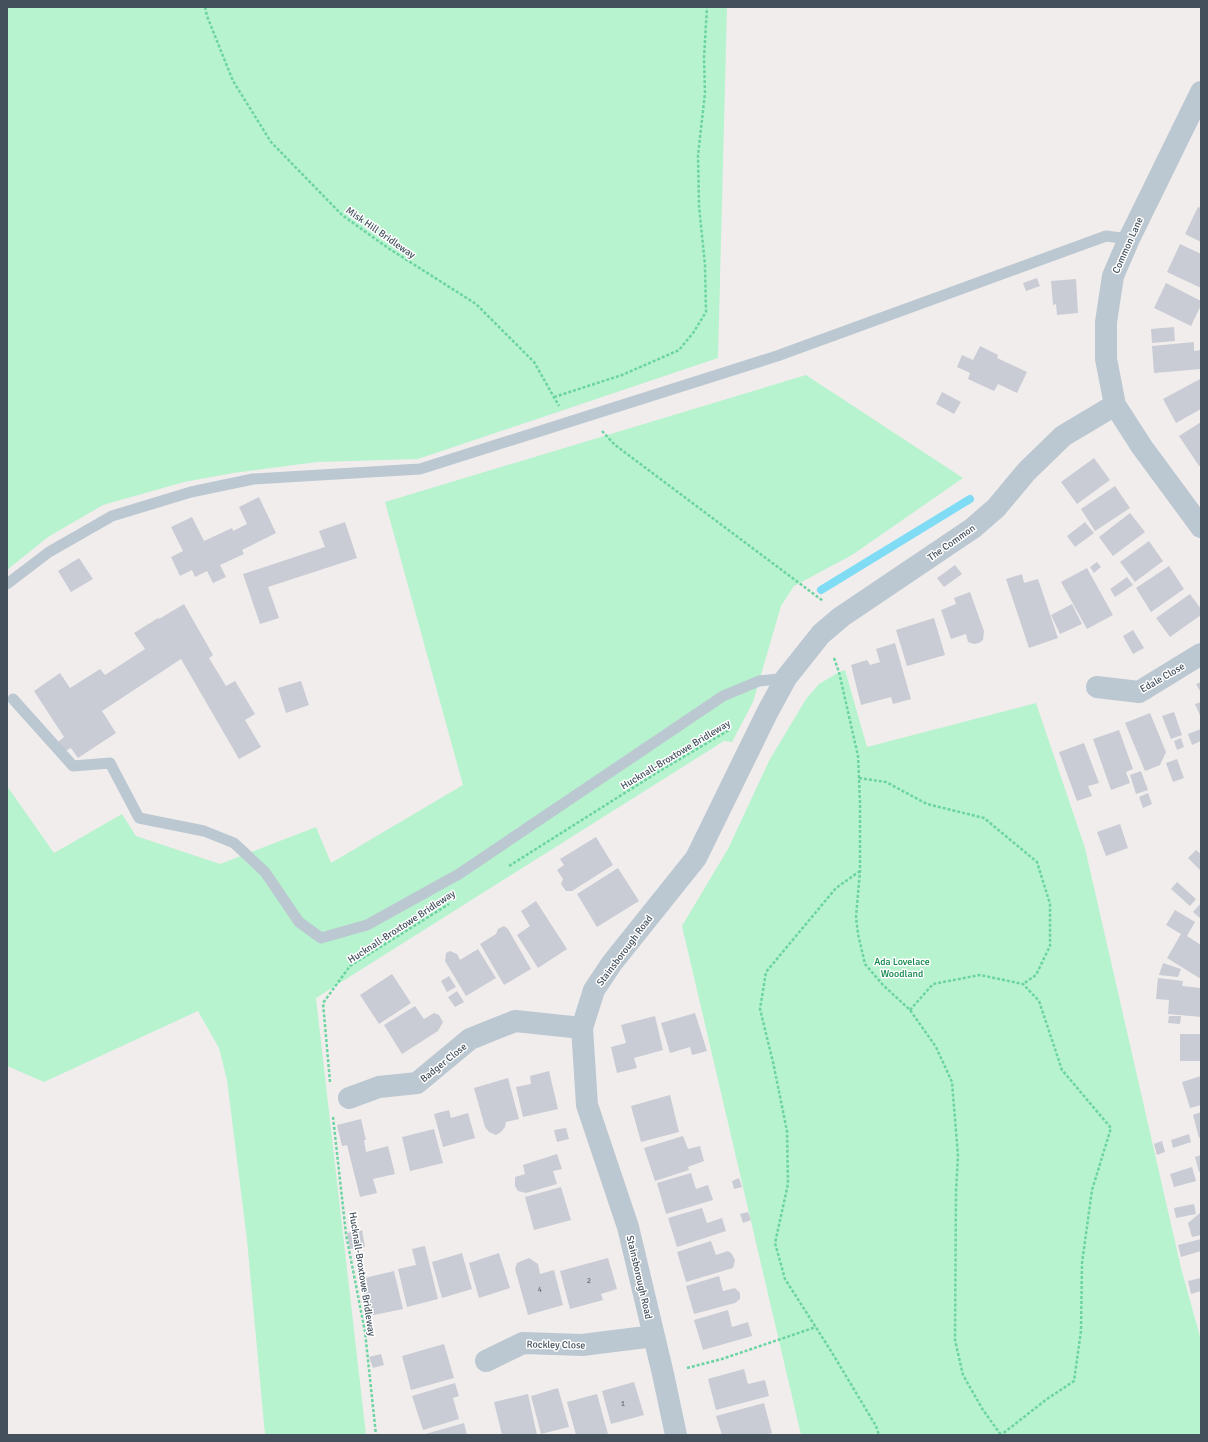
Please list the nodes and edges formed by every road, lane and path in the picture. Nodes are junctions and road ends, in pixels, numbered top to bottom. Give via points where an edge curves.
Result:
1 (206, 7) edge
2 (707, 7) edge
3 (1201, 92) edge
4 (1129, 239) junction
5 (554, 397) junction
6 (1115, 405) junction
7 (587, 416) junction
8 (566, 423) junction
9 (1201, 527) edge
10 (7, 584) edge
11 (841, 617) junction
12 (822, 634) junction
13 (1201, 654) edge
14 (786, 678) junction
15 (1097, 687) dead end
16 (13, 699) dead end
17 (731, 729) dead end
18 (859, 778) junction
19 (504, 869) dead end
20 (860, 871) junction
21 (451, 903) dead end
22 (1023, 984) junction
23 (910, 1010) junction
24 (582, 1028) junction
25 (331, 1086) dead end
26 (341, 1104) joint
27 (816, 1327) junction
28 (654, 1336) junction
29 (486, 1361) dead end
30 (663, 1374) junction
31 (376, 1435) edge
32 (676, 1435) edge
33 (879, 1435) edge
34 (1001, 1435) edge

1 - 5 path, Misk Hill Bridleway via 207,16 233,81 271,142 342,215 388,248 476,304 534,362
2 - 5 path via 705,92 698,155 706,312 694,333 679,350 622,375
3 - 4 street, Common Lane
4 - 6 street, Common Lane via 1113,276 1106,322 1106,359
4 - 7 lane via 1106,236 777,356
5 - 8 path, Misk Hill Bridleway
6 - 9 street, Common Lane via 1142,447
6 - 11 street, The Common via 1063,436 1027,471 996,508 973,528
7 - 8 lane
7 - 11 path via 615,445 822,600
8 - 10 lane via 420,469 253,479 191,492 112,516 49,552
11 - 12 street, The Common
12 - 14 street, The Common
12 - 18 path via 839,672 858,756
13 - 15 street, Edale Close via 1139,692
14 - 16 lane via 759,681 724,696 459,874 367,925 321,938 299,922 265,872 234,843 204,832 139,818 110,763 73,766
14 - 24 street, Stainsborough Road via 696,858 612,963 594,990
17 - 19 path, Hucknall-Broxtowe Bridleway
18 - 20 path
18 - 22 path via 886,782 927,804 984,818 1037,862 1050,904 1050,946 1036,975
20 - 23 path via 856,917 865,964
20 - 27 path via 836,888 766,972 760,1009 787,1131 788,1184 775,1243 785,1279
21 - 25 path, Hucknall-Broxtowe Bridleway via 350,966 323,1003
22 - 23 path via 980,975 933,984
22 - 34 path via 1039,1001 1062,1070 1111,1128 1091,1197 1082,1263 1081,1331 1074,1381
23 - 34 path via 936,1047 952,1082 958,1156 955,1340 963,1375
24 - 26 street, Badger Close via 515,1021 470,1039 417,1083 380,1086
24 - 28 street, Stainsborough Road via 587,1105 628,1227
26 - 31 path, Hucknall-Broxtowe Bridleway via 346,1234 365,1332
27 - 30 path via 722,1359
27 - 33 path
28 - 29 street, Rockley Close via 582,1345 523,1343
28 - 30 street, Stainsborough Road
30 - 32 street, Stainsborough Road

